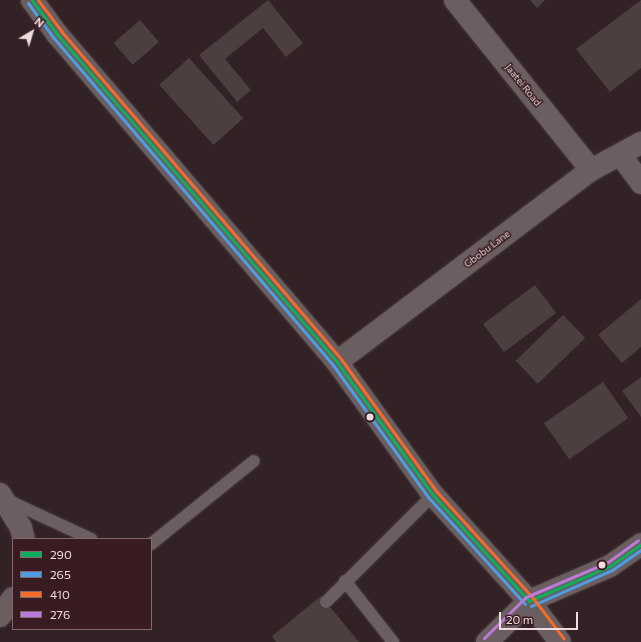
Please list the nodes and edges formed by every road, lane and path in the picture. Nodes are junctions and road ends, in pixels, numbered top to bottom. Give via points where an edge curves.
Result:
1 (32, 0) edge
2 (455, 0) edge
3 (641, 142) edge
4 (621, 156) junction
5 (591, 170) junction
6 (641, 183) edge
7 (336, 362) junction
8 (254, 461) dead end
9 (433, 495) junction
10 (2, 496) edge
11 (23, 538) edge
12 (89, 538) edge
13 (152, 543) edge
14 (638, 552) edge
15 (345, 581) junction
16 (12, 599) edge
17 (529, 601) junction
18 (326, 602) dead end
19 (0, 616) edge
20 (393, 642) edge
21 (486, 642) edge
22 (560, 642) edge

1 - 7 main road via 57,34
2 - 5 main road, Jaatei Road
3 - 4 main road, Gbobu Lane
4 - 5 main road, Gbobu Lane
4 - 6 main road
5 - 7 main road, Gbobu Lane
7 - 9 main road
8 - 13 lane
9 - 15 lane
9 - 17 main road
10 - 11 main road
10 - 12 lane
14 - 17 main road
15 - 18 lane
15 - 20 lane
16 - 19 main road
17 - 21 main road
17 - 22 main road

